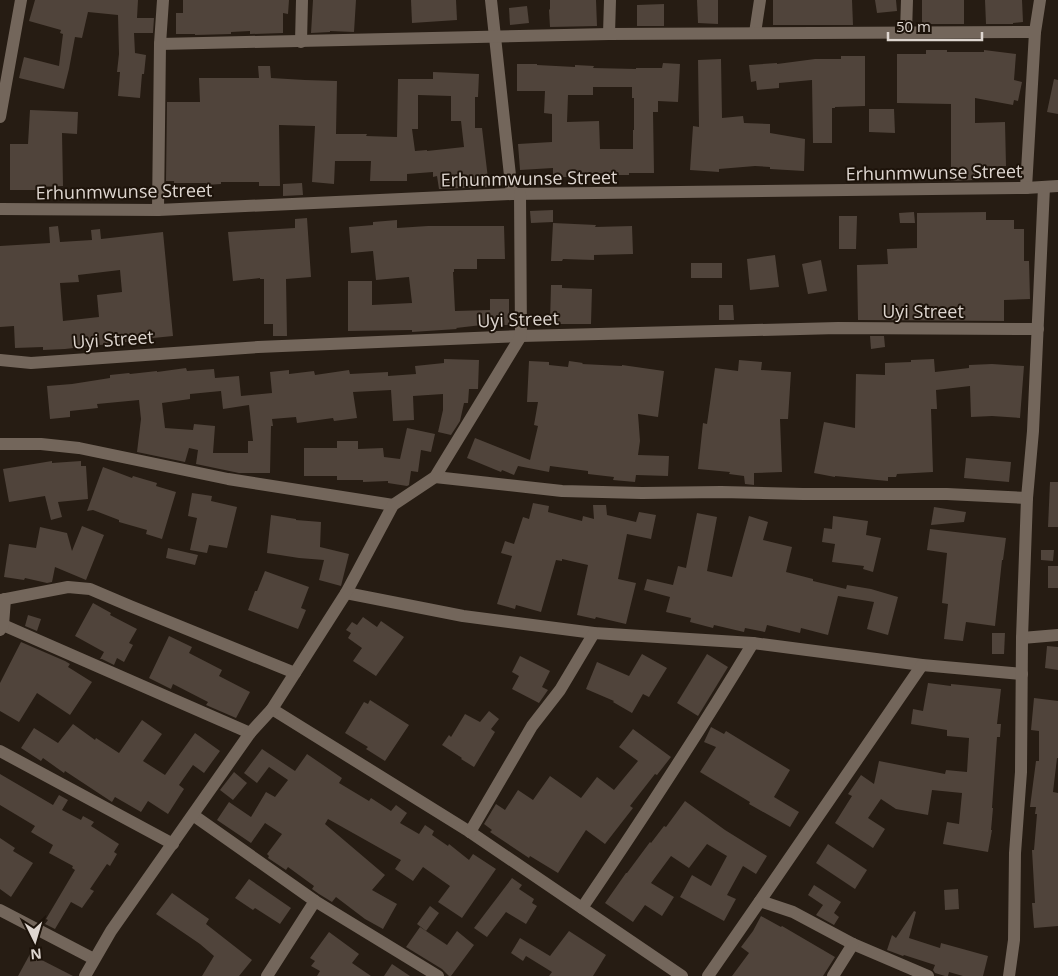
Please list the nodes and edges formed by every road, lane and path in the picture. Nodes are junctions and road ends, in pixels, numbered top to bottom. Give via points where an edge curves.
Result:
1 (21, 0) edge
2 (163, 0) edge
3 (302, 0) edge
4 (491, 0) edge
5 (610, 0) edge
6 (760, 0) edge
7 (907, 0) edge
8 (1040, 0) edge
9 (906, 32) junction
10 (1035, 32) junction
11 (755, 33) junction
12 (609, 34) junction
13 (495, 36) junction
14 (300, 42) junction
15 (160, 44) junction
16 (0, 117) edge
17 (1058, 186) edge
18 (1044, 187) junction
19 (1026, 188) junction
20 (516, 194) junction
21 (0, 209) edge
22 (158, 210) junction
23 (1038, 328) junction
24 (522, 336) junction
25 (0, 360) edge
26 (0, 444) edge
27 (436, 477) junction
28 (1027, 498) junction
29 (393, 505) junction
30 (346, 593) junction
31 (3, 600) edge
32 (1, 628) edge
33 (594, 633) junction
34 (1058, 635) edge
35 (1022, 638) junction
36 (753, 644) junction
37 (922, 665) junction
38 (296, 673) junction
39 (1022, 674) junction
40 (272, 709) junction
41 (250, 733) junction
42 (0, 751) edge
43 (193, 815) junction
44 (470, 832) junction
45 (174, 844) junction
46 (314, 901) junction
47 (760, 901) junction
48 (582, 908) junction
49 (0, 910) edge
50 (853, 944) junction
51 (94, 959) junction
52 (85, 976) edge
53 (267, 976) edge
54 (438, 976) edge
55 (682, 976) edge
56 (708, 976) edge
57 (833, 976) edge
58 (928, 976) edge
59 (1008, 976) edge

1 - 16 street
2 - 15 street
3 - 14 street
4 - 13 street
5 - 12 street
6 - 11 street
7 - 9 street
8 - 10 street
9 - 10 street
9 - 11 street
10 - 19 street
11 - 12 street
12 - 13 street
13 - 14 street
13 - 20 street
14 - 15 street
15 - 22 street
17 - 18 street, Erhunmwunse Street
18 - 19 street, Erhunmwunse Street
18 - 23 street
19 - 20 street, Erhunmwunse Street
20 - 22 street, Erhunmwunse Street
20 - 24 street
21 - 22 street, Erhunmwunse Street
23 - 24 street, Uyi Street via 838,328
23 - 28 street
24 - 25 street, Uyi Street via 258,347 31,363
24 - 27 street
26 - 29 street via 79,448 228,479
27 - 28 street via 562,491 948,494
27 - 29 street
28 - 35 street
29 - 30 street
30 - 33 street via 463,616
30 - 38 street
31 - 32 street
31 - 38 street via 68,587 90,588
32 - 41 street
33 - 36 street
33 - 44 street via 560,690 532,726
34 - 35 street
35 - 39 street
36 - 37 street
36 - 48 street via 712,712
37 - 39 street
37 - 47 street
38 - 40 street
39 - 59 street via 1014,940
40 - 41 street
40 - 44 street
41 - 43 street
42 - 45 street
43 - 45 street
43 - 46 street
44 - 48 street
45 - 51 street
46 - 53 street
46 - 54 street
47 - 50 street via 793,912
47 - 56 street
48 - 55 street
49 - 51 street
50 - 57 street
50 - 58 street
51 - 52 street

